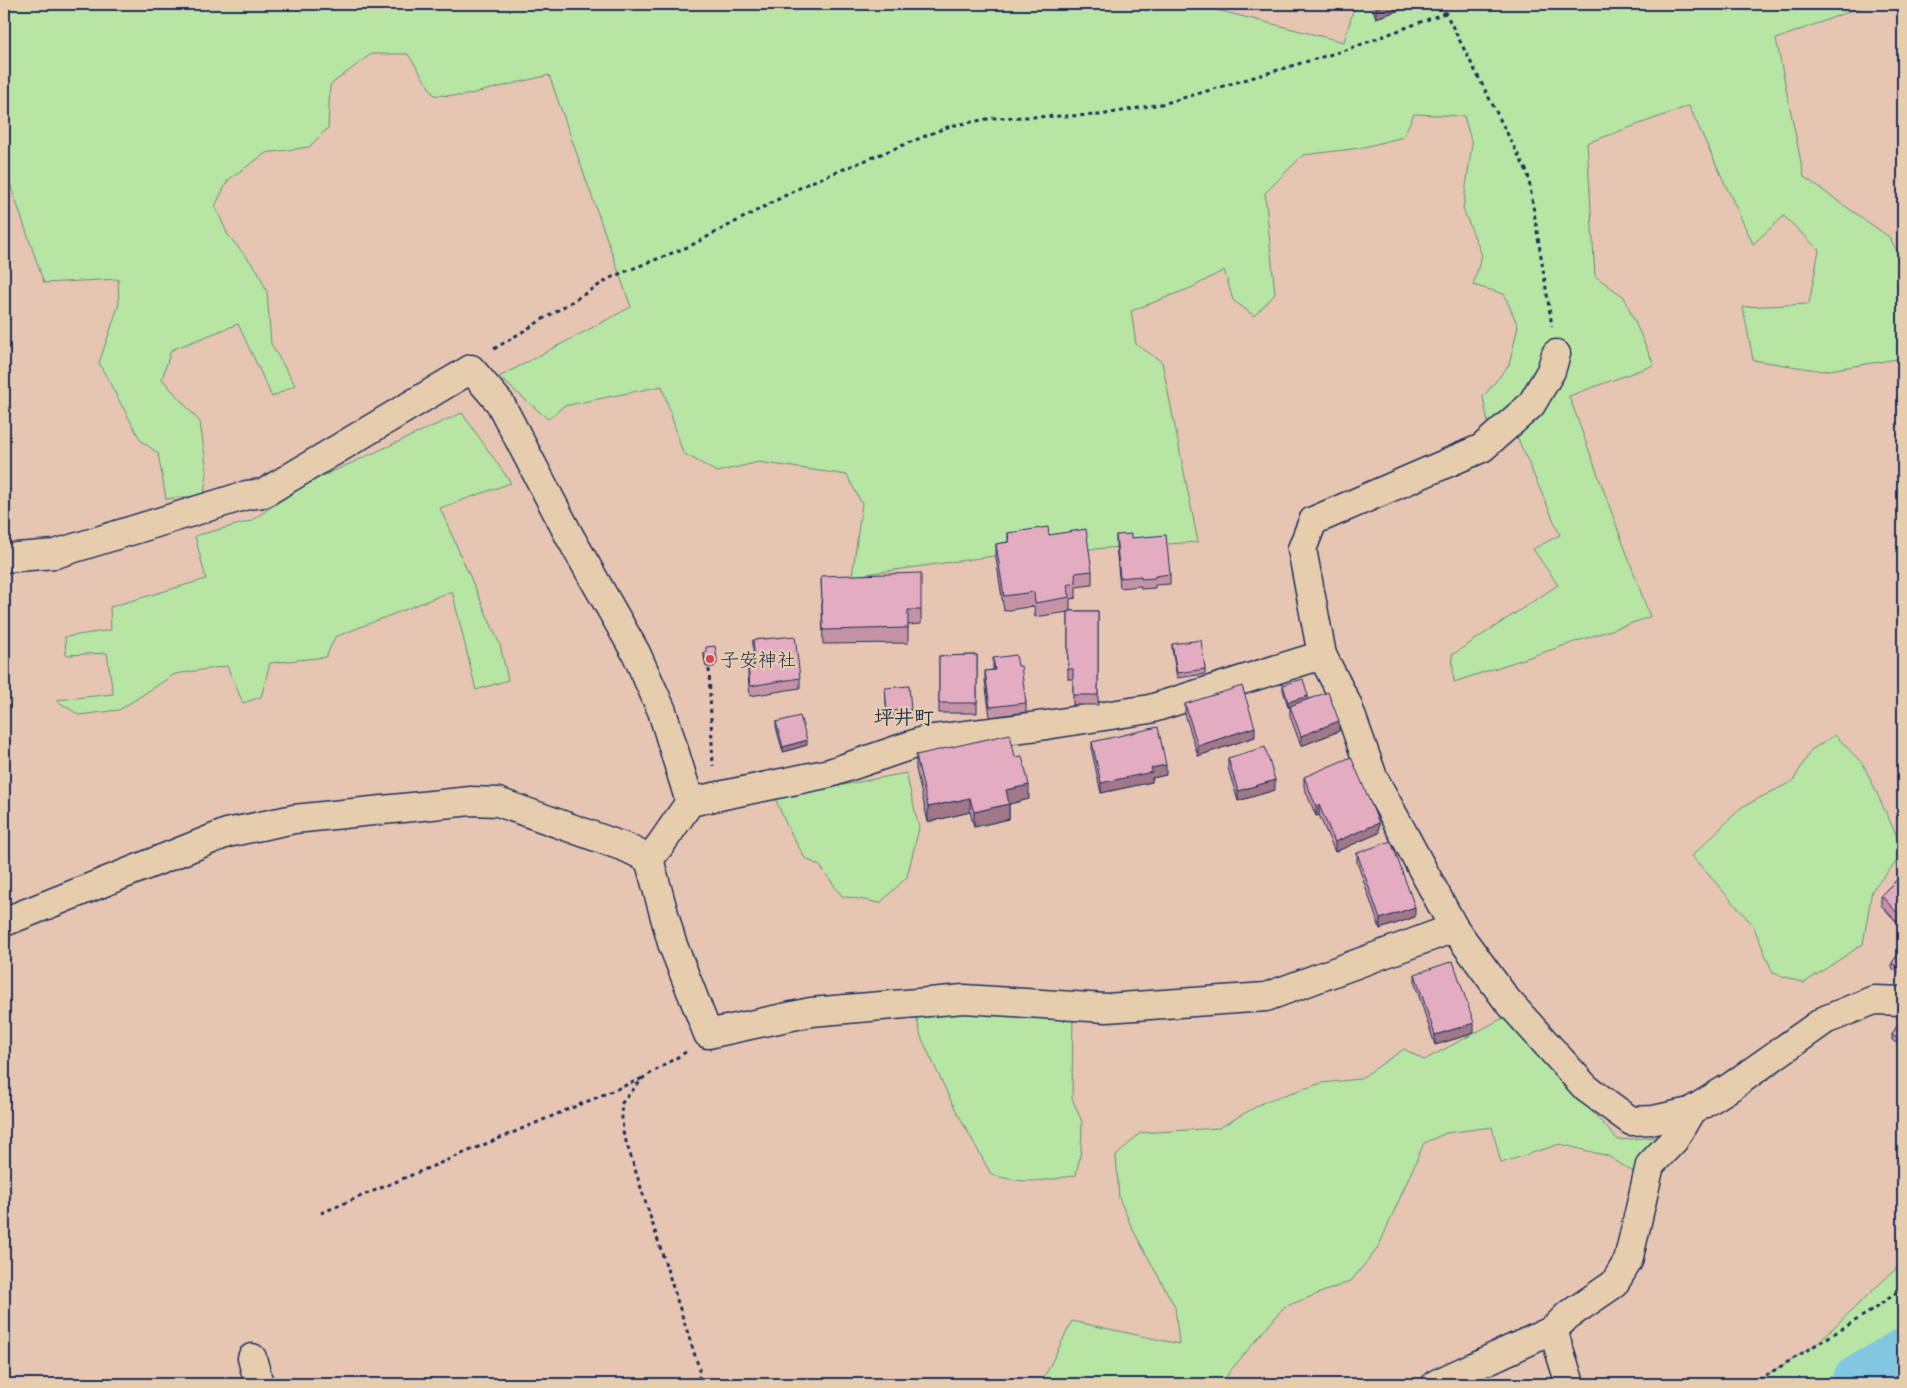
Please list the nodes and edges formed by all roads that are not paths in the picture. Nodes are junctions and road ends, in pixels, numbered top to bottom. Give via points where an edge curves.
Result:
1 (1556, 354) road end
2 (4, 558) edge
3 (1322, 655) junction
4 (702, 799) junction
5 (649, 858) junction
6 (4, 922) edge
7 (1454, 928) junction
8 (1903, 1001) edge
9 (1690, 1112) junction
10 (1553, 1330) junction
11 (252, 1358) dead end
12 (259, 1384) edge
13 (1436, 1384) edge
14 (1570, 1384) edge

1 - 3 street via 1551,371 1531,405 1482,448 1313,521 1302,549
2 - 4 street via 54,554 247,495 264,493 471,369 500,403 636,654
3 - 4 street via 1150,709 926,740 830,773
3 - 7 street via 1347,704 1373,777
4 - 5 street
5 - 6 street via 498,802 471,801 294,819 227,834
5 - 7 street via 672,943 708,1034 811,1012 964,999 1106,1008 1266,997
7 - 9 street via 1506,999 1586,1088 1630,1121 1654,1120
8 - 9 street via 1874,1000 1825,1020
9 - 10 street via 1674,1140 1650,1165 1628,1260 1614,1284 1567,1316
10 - 13 street
10 - 14 street
11 - 12 street

